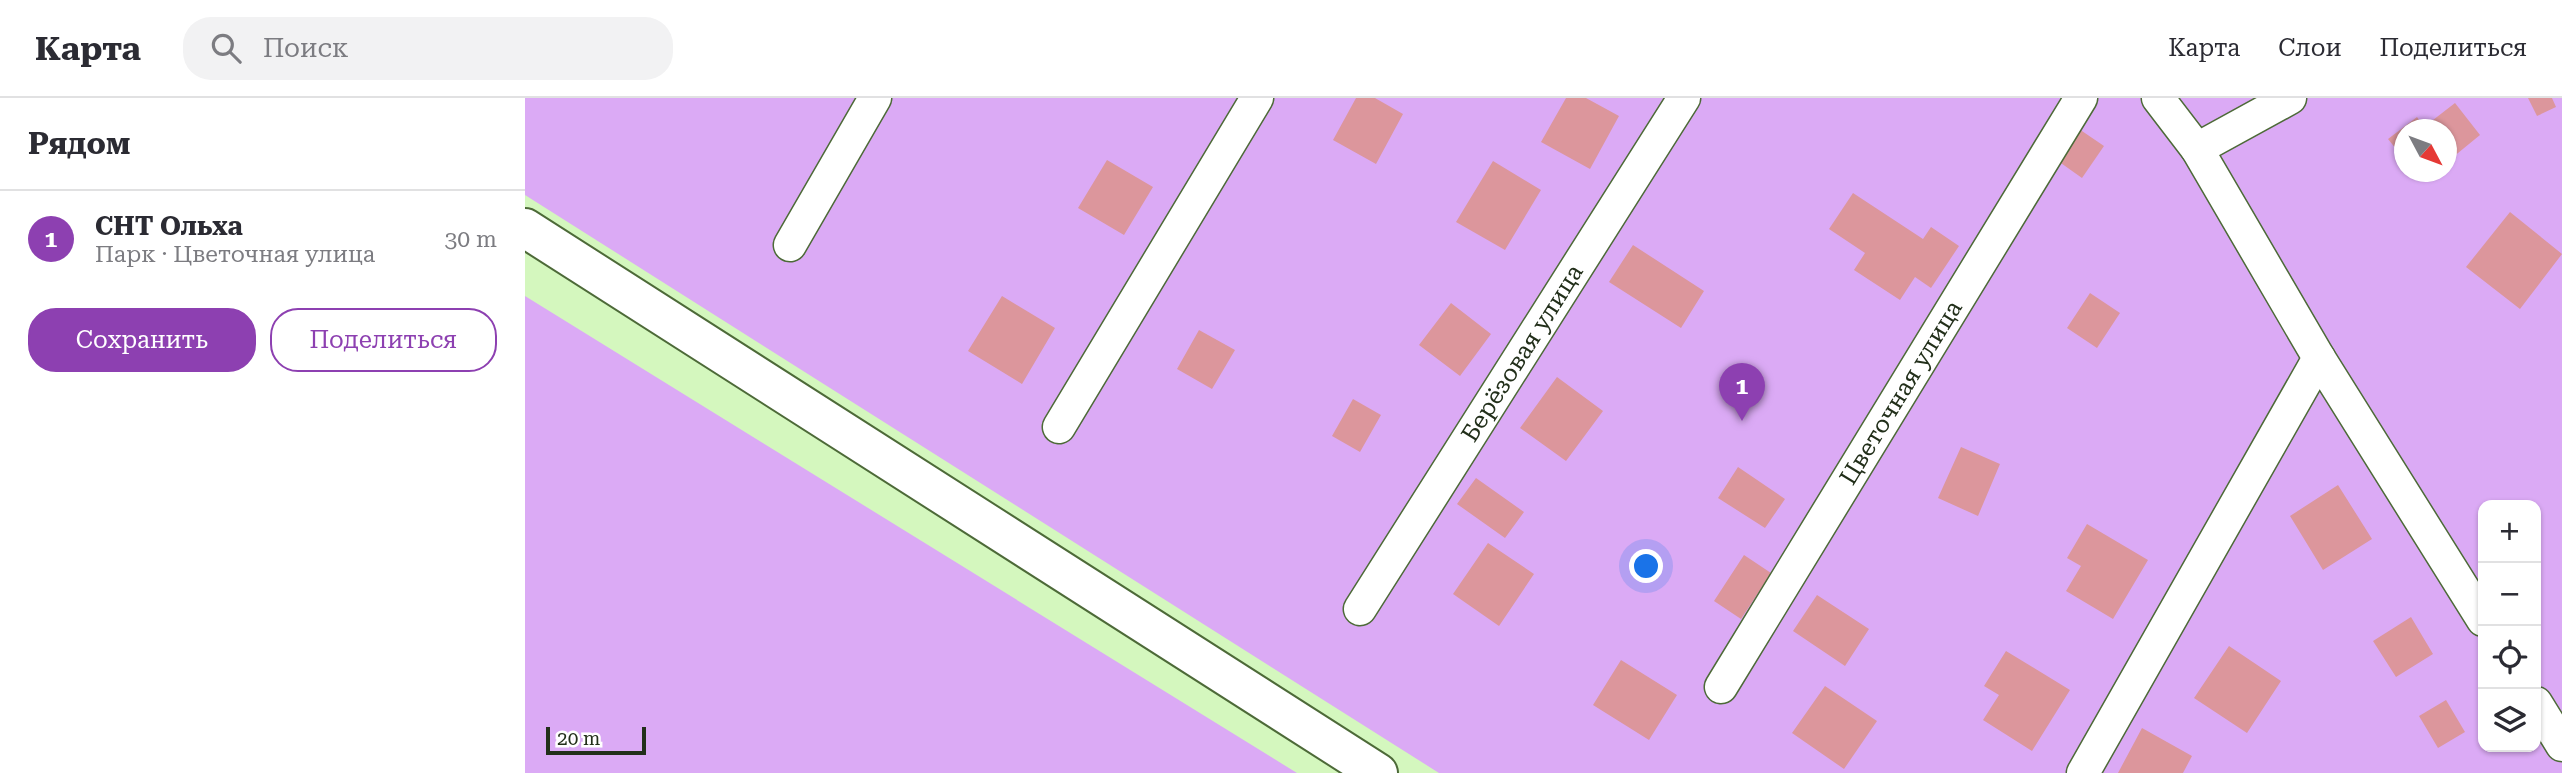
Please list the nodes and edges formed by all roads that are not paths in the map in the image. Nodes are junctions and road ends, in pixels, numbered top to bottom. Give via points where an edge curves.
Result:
1 (875, 98) edge
2 (1257, 98) edge
3 (1684, 98) edge
4 (2081, 98) edge
5 (2158, 98) edge
6 (2290, 98) edge
7 (2197, 149) junction
8 (525, 228) edge
9 (790, 245) dead end
10 (2319, 358) junction
11 (1059, 427) dead end
12 (1360, 609) dead end
13 (2478, 612) edge
14 (1721, 687) dead end
15 (2541, 711) edge
16 (2562, 745) edge
17 (1378, 773) edge
18 (2083, 773) edge

1 - 9 street
2 - 11 street
3 - 12 street, Берёзовая улица
4 - 14 street, Цветочная улица
5 - 7 street
6 - 7 street
7 - 10 street
8 - 17 main road
10 - 13 street
10 - 18 street
15 - 16 street

